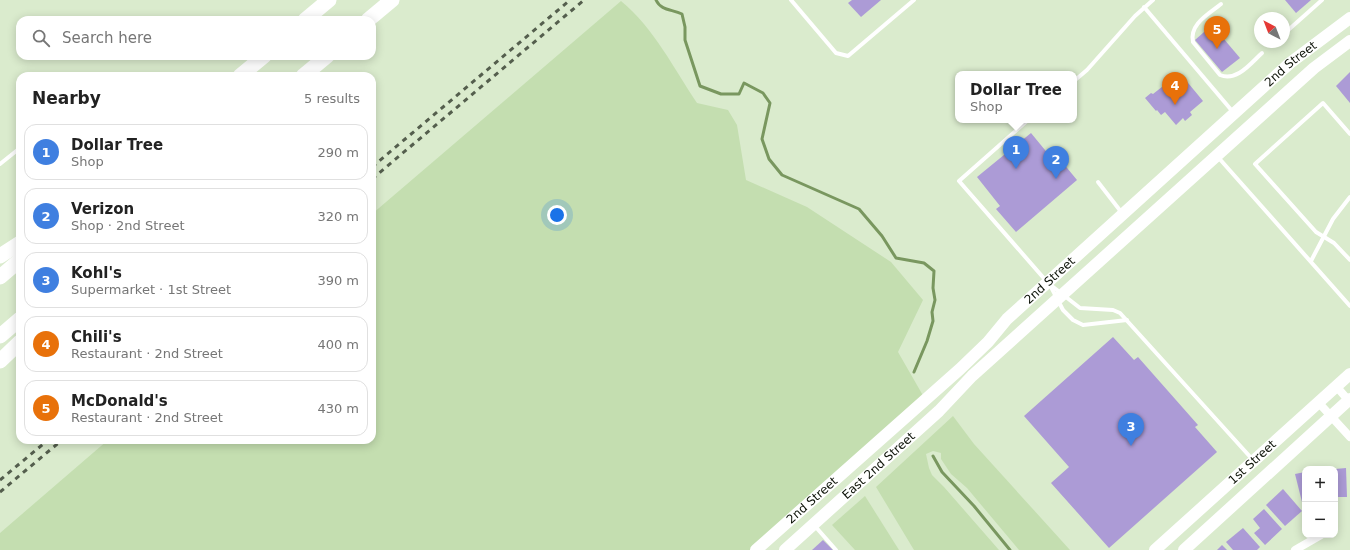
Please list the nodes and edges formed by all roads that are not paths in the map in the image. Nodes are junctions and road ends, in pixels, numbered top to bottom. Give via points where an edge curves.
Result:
1 (329, 0) edge
2 (392, 0) edge
3 (791, 0) edge
4 (914, 0) edge
5 (1153, 0) edge
6 (1322, 0) edge
7 (1221, 4) dead end
8 (1144, 7) junction
9 (310, 16) edge
10 (373, 16) edge
11 (1350, 18) edge
12 (1290, 28) edge
13 (1350, 42) edge
14 (1262, 53) dead end
15 (259, 60) edge
16 (322, 60) edge
17 (245, 72) edge
18 (308, 72) edge
19 (1077, 78) edge
20 (1235, 114) junction
21 (1025, 123) edge
22 (1350, 134) edge
23 (16, 151) edge
24 (1216, 156) junction
25 (0, 164) edge
26 (1098, 182) dead end
27 (1350, 197) edge
28 (1124, 215) junction
29 (1323, 236) junction
30 (16, 246) edge
31 (0, 256) edge
32 (1350, 260) edge
33 (1310, 261) junction
34 (16, 263) edge
35 (0, 277) edge
36 (1048, 282) junction
37 (1060, 296) junction
38 (1350, 306) edge
39 (1127, 320) junction
40 (16, 322) edge
41 (0, 336) edge
42 (16, 346) edge
43 (0, 362) edge
44 (1350, 374) edge
45 (1336, 386) junction
46 (956, 393) joint
47 (1350, 400) edge
48 (1318, 402) junction
49 (1331, 416) junction
50 (1350, 437) edge
51 (1254, 461) junction
52 (813, 524) junction
53 (800, 536) joint
54 (1316, 538) edge
55 (756, 550) edge
56 (784, 550) edge
57 (836, 550) edge
58 (1155, 550) edge
59 (1184, 550) edge
60 (1295, 550) edge

1 - 9 highway
2 - 10 highway
3 - 4 lane via 836,53 848,56
5 - 8 lane
6 - 12 lane
7 - 14 lane via 1196,25 1192,36 1193,42 1220,75 1226,77 1239,73
8 - 19 lane
8 - 20 lane
11 - 20 street, 2nd Street via 1290,64
13 - 24 street, 2nd Street via 1314,68
15 - 17 highway
16 - 18 highway
20 - 28 street, 2nd Street
21 - 36 lane via 959,181
22 - 29 lane via 1323,103 1255,164 1316,232
23 - 25 lane
24 - 33 lane
24 - 37 street, 2nd Street
26 - 28 lane
27 - 29 lane
28 - 36 street, 2nd Street
29 - 32 lane via 1334,243
29 - 33 lane
30 - 31 highway
33 - 38 lane
34 - 35 highway
36 - 37 lane
36 - 37 lane
36 - 55 street, 2nd Street via 1007,319 960,369
37 - 39 lane via 1080,308 1114,310
37 - 39 lane via 1063,310 1083,325
37 - 46 street, 2nd Street
39 - 51 lane
40 - 41 highway
42 - 43 highway
44 - 45 street, 1st Street
45 - 47 street
45 - 48 street, 1st Street
46 - 52 street, East 2nd Street
47 - 49 street, 1st Street
48 - 49 street
48 - 51 street, 1st Street
49 - 50 street
49 - 59 street, 1st Street
51 - 58 street, 1st Street
52 - 53 street, East 2nd Street
52 - 57 lane
53 - 56 street, 2nd Street
54 - 60 street

